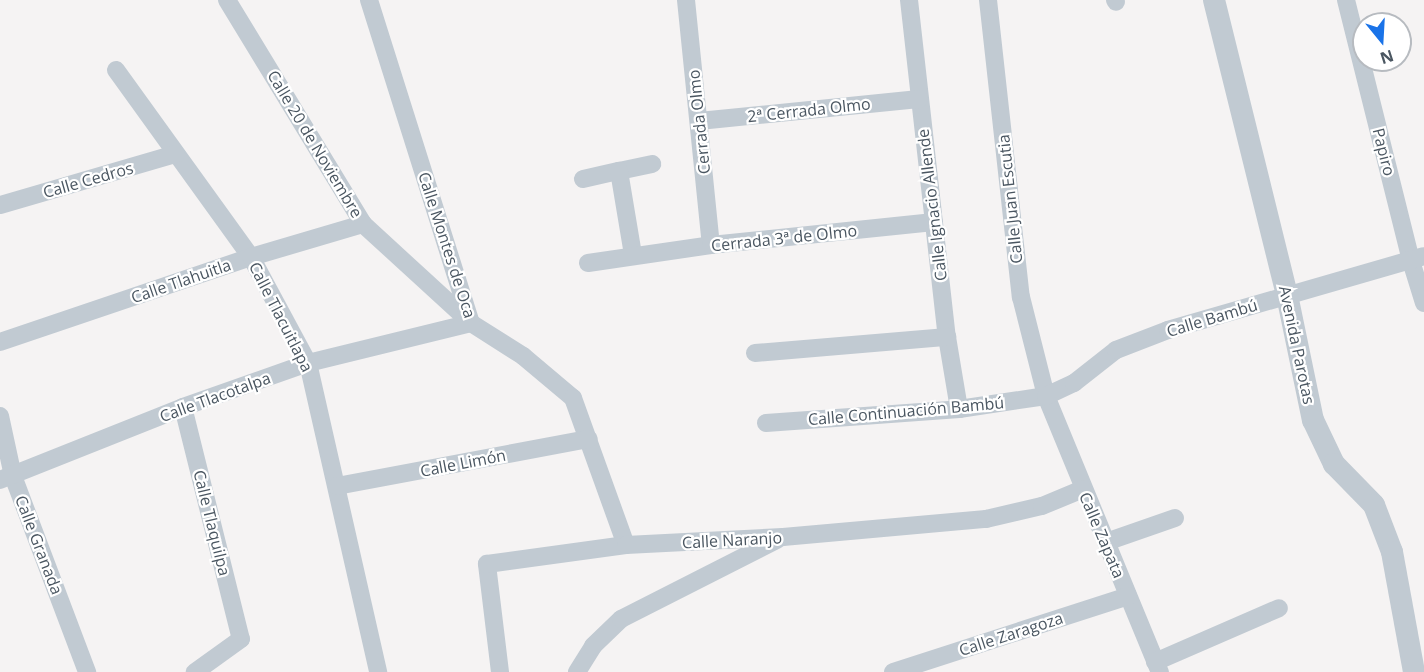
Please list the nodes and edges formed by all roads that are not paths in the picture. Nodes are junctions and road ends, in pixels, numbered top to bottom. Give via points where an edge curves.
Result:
1 (227, 0) edge
2 (369, 0) edge
3 (686, 0) edge
4 (909, 0) edge
5 (988, 0) edge
6 (1214, 0) edge
7 (1346, 0) edge
8 (116, 70) dead end
9 (919, 99) junction
10 (699, 121) junction
11 (176, 154) junction
12 (652, 164) dead end
13 (619, 171) junction
14 (583, 179) dead end
15 (0, 205) edge
16 (934, 222) junction
17 (363, 224) junction
18 (711, 245) junction
19 (633, 255) junction
20 (251, 257) junction
21 (1417, 258) edge
22 (588, 263) dead end
23 (1287, 295) junction
24 (1424, 303) edge
25 (471, 323) junction
26 (947, 337) junction
27 (0, 342) edge
28 (755, 353) dead end
29 (308, 363) junction
30 (1046, 396) junction
31 (183, 407) junction
32 (958, 409) junction
33 (0, 416) edge
34 (766, 423) dead end
35 (589, 439) junction
36 (7, 478) edge
37 (337, 486) junction
38 (1083, 489) junction
39 (1175, 518) dead end
40 (783, 537) junction
41 (1106, 542) junction
42 (626, 545) junction
43 (1128, 596) junction
44 (1279, 608) dead end
45 (1158, 667) edge
46 (87, 672) edge
47 (195, 672) edge
48 (378, 672) edge
49 (500, 672) edge
50 (577, 672) edge
51 (894, 672) edge
52 (1414, 672) edge

1 - 17 street, Calle 20 de Noviembre
2 - 25 street, Calle Montes de Oca
3 - 10 street, Cerrada Olmo
4 - 9 street, Calle Ignacio Allende
5 - 30 street, Calle Juan Escutia via 1021,297
6 - 23 street, Avenida Parotas
7 - 21 street, Papiro
8 - 11 street, Calle Tlacuitlapa
9 - 10 street, 2ª Cerrada Olmo
9 - 16 street, Calle Ignacio Allende
10 - 18 street, Cerrada Olmo
11 - 15 street, Calle Cedros
11 - 20 street, Calle Tlacuitlapa
12 - 13 street
13 - 14 street
13 - 19 street
16 - 18 street, Cerrada 3ª de Olmo
16 - 26 street, Calle Ignacio Allende
17 - 20 street, Calle Tlahuitla
17 - 25 street, Calle 20 de Noviembre
18 - 19 street, Cerrada 3ª de Olmo
19 - 22 street, Cerrada 3ª de Olmo
20 - 27 street, Calle Tlahuitla
20 - 29 street, Calle Tlacuitlapa
21 - 23 street, Calle Bambú
21 - 24 street, Papiro
23 - 30 street, Calle Bambú via 1168,330 1116,350 1074,383
23 - 52 street, Avenida Parotas via 1313,420 1334,464 1374,505 1392,552
25 - 29 street, Calle Tlacotalpa
25 - 35 street, Calle Montes de Oca via 523,356 573,398
26 - 28 street
26 - 32 street, Calle Ignacio Allende
29 - 31 street, Calle Tlacotalpa
29 - 37 street, Calle Tlacuitlapa
30 - 32 street, Calle Continuación Bambú
30 - 38 street, Calle Zapata
31 - 36 street, Calle Tlacotalpa
31 - 47 street, Calle Tlaquilpa via 241,639
32 - 34 street, Calle Continuación Bambú
33 - 36 street, Calle Granada
35 - 37 street, Calle Limón
35 - 42 street, Calle Montes de Oca
36 - 46 street, Calle Granada
37 - 48 street, Calle Tlacuitlapa
38 - 40 street, Calle Naranjo via 1042,506 986,519
38 - 41 street, Calle Zapata
39 - 41 street
40 - 42 street, Calle Naranjo
40 - 50 street via 621,619 593,646
41 - 43 street, Calle Zapata
42 - 49 street, Calle Naranjo via 487,564
43 - 45 street, Calle Zapata
43 - 51 street, Calle Zaragoza
44 - 45 street

